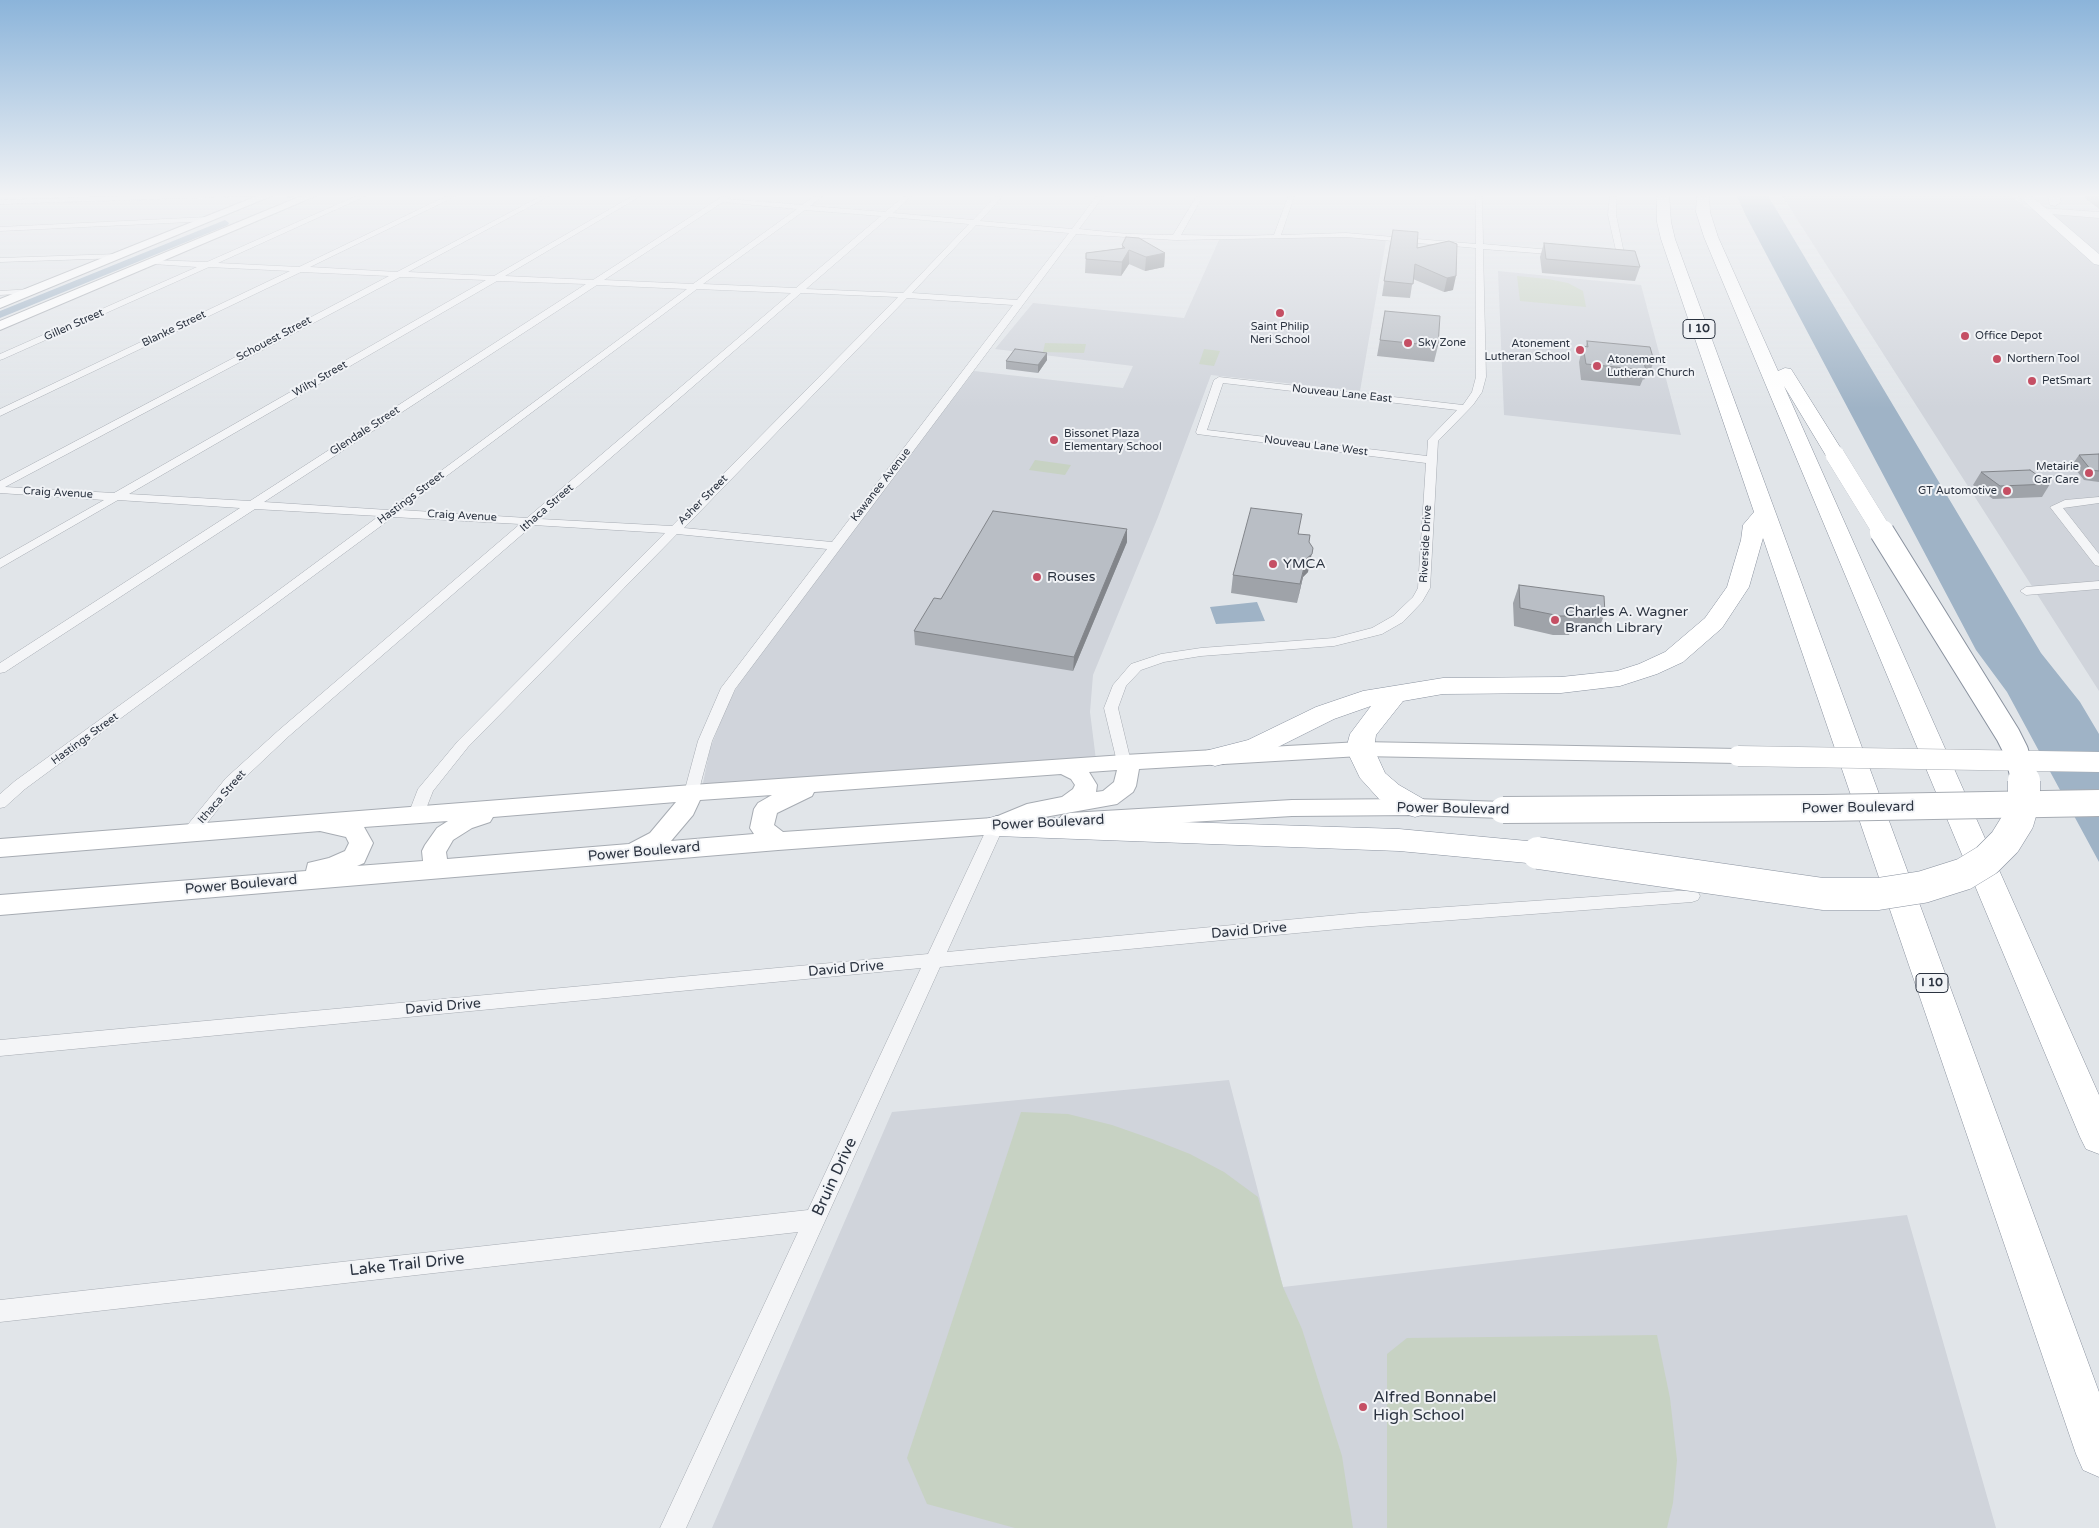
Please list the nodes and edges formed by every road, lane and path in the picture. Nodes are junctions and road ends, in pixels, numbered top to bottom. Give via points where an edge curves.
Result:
1 (95, 265) edge
2 (146, 265) edge
3 (209, 265) edge
4 (214, 265) edge
5 (308, 265) edge
6 (413, 265) edge
7 (517, 265) edge
8 (621, 265) edge
9 (725, 265) edge
10 (829, 265) edge
11 (932, 265) edge
12 (1047, 265) edge
13 (1480, 265) edge
14 (1677, 265) edge
15 (1723, 265) edge
16 (298, 270) junction
17 (396, 274) junction
18 (493, 279) junction
19 (595, 282) junction
20 (1732, 285) junction
21 (697, 286) junction
22 (32, 291) junction
23 (800, 291) junction
24 (0, 293) edge
25 (903, 295) junction
26 (1018, 303) junction
27 (0, 304) edge
28 (0, 326) edge
29 (0, 357) edge
30 (1466, 408) junction
31 (0, 413) edge
32 (1201, 432) joint
33 (1431, 460) junction
34 (0, 485) edge
35 (0, 490) edge
36 (116, 497) junction
37 (2099, 500) edge
38 (252, 504) junction
39 (392, 512) junction
40 (1765, 512) junction
41 (532, 520) junction
42 (673, 530) junction
43 (834, 546) junction
44 (2099, 562) edge
45 (0, 564) edge
46 (2099, 585) edge
47 (2026, 592) dead end
48 (0, 669) edge
49 (1395, 693) junction
50 (1360, 749) junction
51 (1215, 757) junction
52 (1124, 762) junction
53 (2099, 762) edge
54 (1065, 767) junction
55 (821, 784) junction
56 (692, 793) junction
57 (0, 803) edge
58 (2099, 803) edge
59 (1068, 805) junction
60 (1415, 807) junction
61 (507, 808) junction
62 (416, 815) junction
63 (316, 822) junction
64 (996, 826) junction
65 (191, 832) junction
66 (778, 841) junction
67 (0, 848) edge
68 (632, 853) junction
69 (436, 870) junction
70 (263, 883) junction
71 (1692, 896) dead end
72 (0, 905) edge
73 (934, 961) junction
74 (0, 1048) edge
75 (2099, 1137) edge
76 (815, 1220) junction
77 (0, 1311) edge
78 (2099, 1454) edge
79 (673, 1528) edge

1 - 22 main road
2 - 28 main road
3 - 29 street, Gillen Street
4 - 16 street
5 - 16 street, Blanke Street
6 - 17 street, Schouest Street
7 - 18 street, Wilty Street
8 - 19 street, Glendale Street
9 - 21 street, Hastings Street
10 - 23 street, Ithaca Street
11 - 25 street, Asher Street
12 - 26 street, Kawanee Avenue
13 - 30 street, Riverside Drive via 1481,376 1478,392
14 - 40 highway, I 10
15 - 20 highway
16 - 17 street
16 - 31 street, Blanke Street
17 - 18 street
17 - 34 street, Schouest Street
18 - 19 street
18 - 36 street, Wilty Street
19 - 21 street
19 - 38 street, Glendale Street
20 - 64 highway, bridge via 2016,751 2024,779 2024,800 2018,821 2005,842 1987,860 1964,874 1923,887 1878,894 1824,894 1538,853 1399,840
20 - 75 highway
21 - 23 street
21 - 39 street, Hastings Street
22 - 24 street
22 - 27 main road
23 - 25 street
23 - 41 street, Ithaca Street
25 - 26 street
25 - 42 street, Asher Street
26 - 43 street, Kawanee Avenue
30 - 32 street, Nouveau Lane East via 1219,380
30 - 33 street, Riverside Drive via 1433,440
32 - 33 street, Nouveau Lane West
33 - 52 street, Riverside Drive via 1424,588 1398,619 1377,630 1334,642 1201,652 1161,658 1136,667 1120,685 1111,708
35 - 36 street, Craig Avenue
36 - 38 street, Craig Avenue
36 - 45 street, Wilty Street
37 - 44 street via 2065,502 2056,508
38 - 39 street, Craig Avenue
38 - 48 street, Glendale Street
39 - 41 street, Craig Avenue
39 - 57 street, Hastings Street
40 - 49 highway via 1754,525 1738,587 1714,623 1674,657 1620,678 1561,685 1443,686
40 - 78 highway, I 10
41 - 42 street, Craig Avenue
41 - 65 street, Ithaca Street via 284,733 232,782
42 - 43 street, Craig Avenue
42 - 62 street, Asher Street via 463,744 426,789
43 - 56 street, Kawanee Avenue via 728,688 705,741
46 - 47 street
49 - 50 highway via 1363,734
49 - 51 highway via 1363,699 1325,713 1256,748
50 - 51 main road
50 - 53 main road, bridge
50 - 60 highway via 1374,778 1389,792
51 - 52 main road
52 - 54 main road
52 - 59 main road via 1128,769 1125,786 1109,798
54 - 55 main road
54 - 59 main road via 1079,774 1086,785 1084,793
55 - 56 main road
55 - 66 main road via 766,809 762,828
56 - 61 main road
56 - 68 main road via 685,809 659,839
58 - 60 main road, Power Boulevard, bridge via 1503,810
59 - 64 main road via 1035,810
60 - 64 main road, Power Boulevard via 1292,808
61 - 62 main road
61 - 69 main road via 464,822 445,834 434,850
62 - 63 main road
63 - 65 main road
63 - 70 main road via 354,830 361,843 355,857 332,867 294,872
64 - 66 main road, Power Boulevard
64 - 73 street, Bruin Drive
65 - 67 main road
66 - 68 main road, Power Boulevard
68 - 69 main road, Power Boulevard
69 - 70 main road, Power Boulevard
70 - 72 main road, Power Boulevard
71 - 73 street, David Drive via 1360,920
73 - 74 street, David Drive
73 - 76 street, Bruin Drive
76 - 77 street, Lake Trail Drive
76 - 79 street, Bruin Drive

